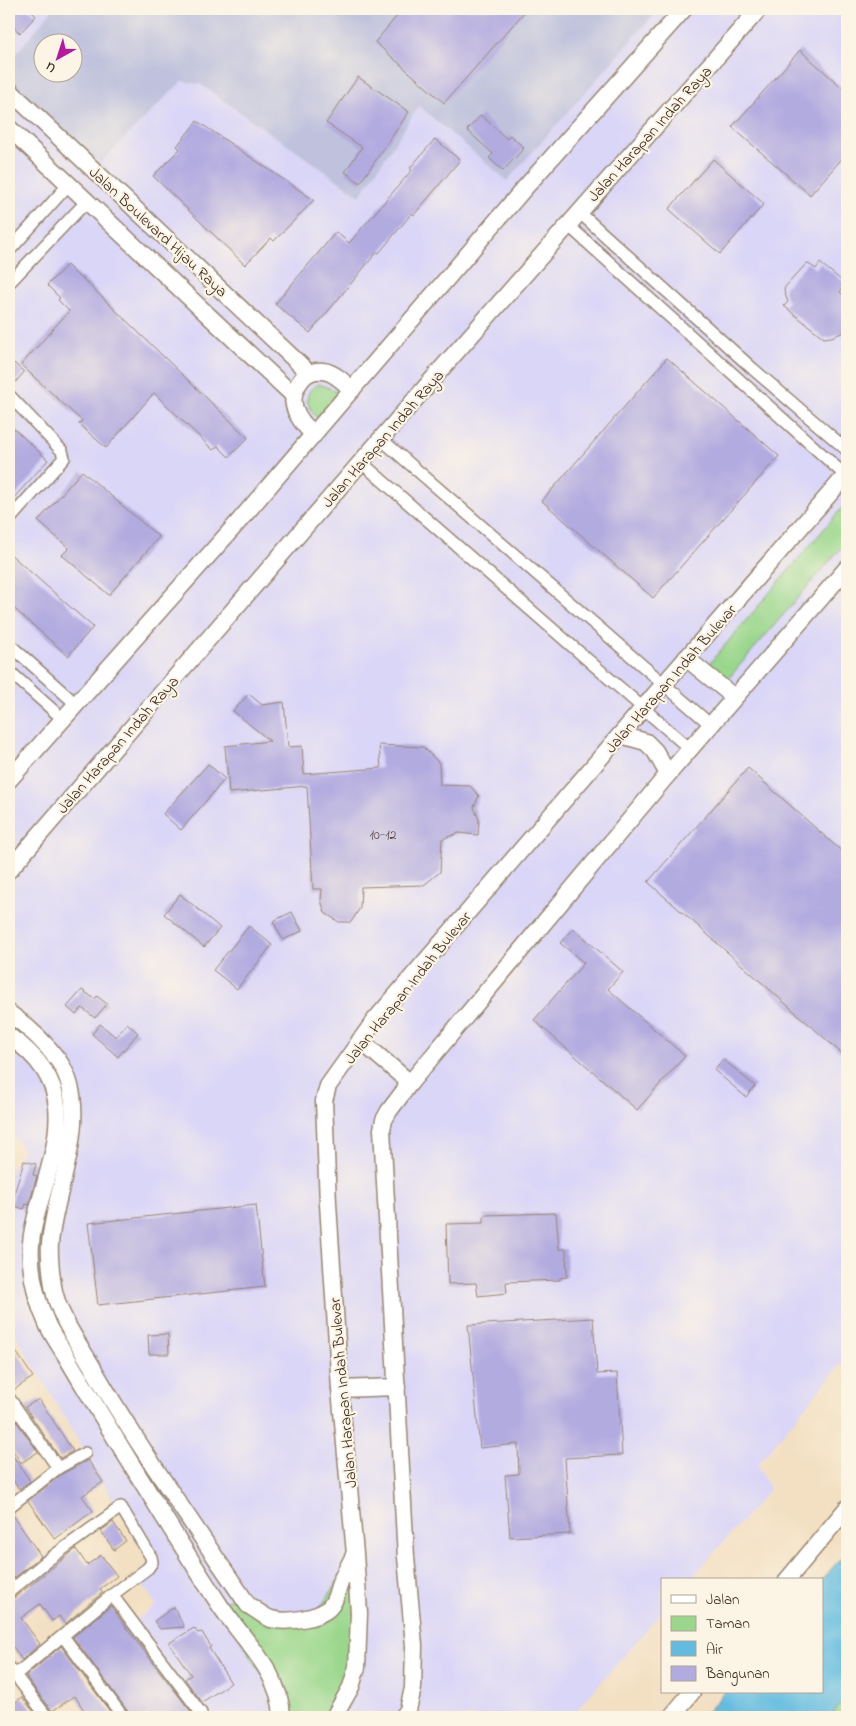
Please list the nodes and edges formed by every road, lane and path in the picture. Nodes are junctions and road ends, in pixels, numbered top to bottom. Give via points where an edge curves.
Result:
1 (684, 9) edge
2 (759, 9) edge
3 (9, 90) edge
4 (9, 128) edge
5 (69, 184) junction
6 (114, 190) junction
7 (91, 205) junction
8 (579, 212) junction
9 (568, 224) junction
10 (9, 251) edge
11 (9, 283) edge
12 (309, 373) junction
13 (352, 390) junction
14 (9, 395) edge
15 (293, 395) junction
16 (314, 435) junction
17 (381, 439) junction
18 (847, 450) edge
19 (361, 462) junction
20 (847, 475) edge
21 (9, 520) edge
22 (847, 568) edge
23 (9, 644) edge
24 (686, 658) junction
25 (9, 670) edge
26 (663, 685) junction
27 (734, 697) junction
28 (77, 705) junction
29 (643, 709) junction
30 (64, 720) junction
31 (711, 725) junction
32 (621, 735) junction
33 (690, 749) junction
34 (668, 774) junction
35 (9, 780) edge
36 (9, 870) edge
37 (9, 1013) edge
38 (9, 1036) edge
39 (360, 1040) junction
40 (404, 1079) junction
41 (391, 1387) junction
42 (343, 1390) junction
43 (9, 1398) edge
44 (85, 1452) dead end
45 (58, 1468) junction
46 (9, 1507) edge
47 (847, 1508) edge
48 (355, 1554) junction
49 (789, 1578) edge
50 (9, 1592) edge
51 (112, 1595) junction
52 (63, 1636) junction
53 (12, 1671) edge
54 (690, 1694) edge
55 (201, 1713) dead end
56 (47, 1717) edge
57 (123, 1717) edge
58 (282, 1717) edge
59 (334, 1717) edge
60 (403, 1717) edge
61 (671, 1717) edge

1 - 13 street via 522,191
2 - 8 street, Jalan Harapan Indah Raya
3 - 6 street, Jalan Boulevard Hijau Raya
4 - 5 street, Jalan Boulevard Hijau Raya
5 - 7 street, Jalan Boulevard Hijau Raya
5 - 10 street
6 - 7 street
6 - 12 street, Jalan Boulevard Hijau Raya
7 - 11 street
7 - 15 street, Jalan Boulevard Hijau Raya
8 - 9 street, Jalan Harapan Indah Raya
8 - 18 street
9 - 17 street, Jalan Harapan Indah Raya
9 - 20 street
12 - 13 street via 324,371
12 - 15 street via 296,386
13 - 16 street
14 - 21 street via 64,458
15 - 16 street via 301,423
16 - 28 street
17 - 19 street, Jalan Harapan Indah Raya
17 - 26 street
19 - 29 street
19 - 36 street, Jalan Harapan Indah Raya
20 - 24 street, Jalan Harapan Indah Bulevar
22 - 27 street
23 - 28 street
24 - 26 street, Jalan Harapan Indah Bulevar
24 - 27 street
25 - 30 street
26 - 29 street, Jalan Harapan Indah Bulevar
26 - 31 street
27 - 31 street
28 - 30 street
29 - 32 street, Jalan Harapan Indah Bulevar
29 - 33 street
30 - 35 street
31 - 33 street
32 - 34 street via 646,742
32 - 39 street, Jalan Harapan Indah Bulevar
33 - 34 street
34 - 40 street
37 - 48 street via 45,1044 59,1061 69,1084 72,1131 50,1244 54,1293 64,1319 126,1424 248,1605 270,1618 298,1620 329,1608
38 - 58 street via 38,1061 55,1094 54,1150 31,1244 35,1294 49,1328 124,1452 220,1605 272,1680
39 - 40 street
39 - 42 street, Jalan Harapan Indah Bulevar via 328,1086 324,1102 328,1204
40 - 41 street via 382,1130
41 - 42 street
41 - 60 street via 414,1645 413,1688
42 - 48 street, Jalan Harapan Indah Bulevar
43 - 45 street
44 - 45 street
45 - 46 street
47 - 49 street
48 - 59 street, Jalan Harapan Indah Bulevar via 359,1613 357,1667 351,1687
50 - 51 street via 121,1506 152,1562
51 - 52 street
51 - 55 street
52 - 53 street
52 - 57 street
53 - 56 street
54 - 61 street

